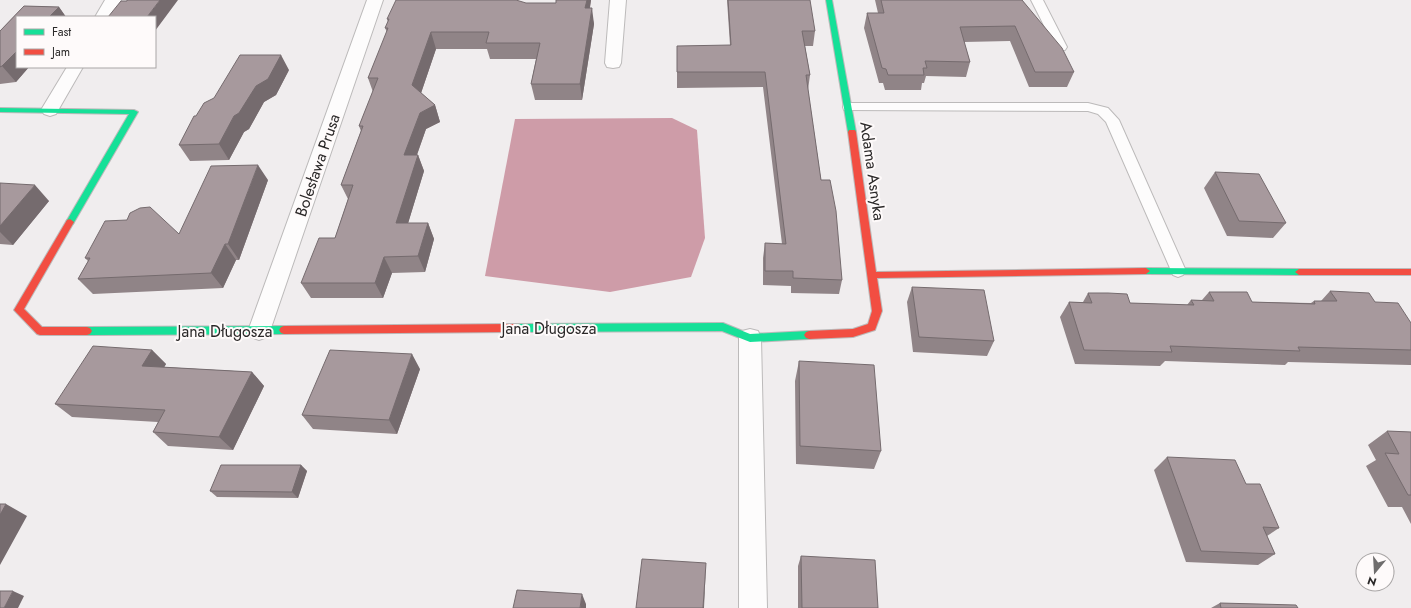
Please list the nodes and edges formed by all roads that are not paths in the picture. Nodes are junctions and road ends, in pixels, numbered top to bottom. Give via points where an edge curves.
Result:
1 (113, 0) edge
2 (375, 0) edge
3 (618, 0) edge
4 (829, 0) edge
5 (1037, 0) edge
6 (104, 16) edge
7 (1061, 47) edge
8 (613, 63) dead end
9 (74, 68) edge
10 (850, 107) junction
11 (0, 110) edge
12 (50, 110) junction
13 (1178, 271) junction
14 (1411, 272) edge
15 (872, 275) junction
16 (259, 331) junction
17 (853, 332) joint
18 (750, 338) junction
19 (753, 608) edge

1 - 6 street
2 - 16 street, Bolesława Prusa
3 - 8 street
4 - 10 street, Adama Asnyka
5 - 7 lane
9 - 12 street
10 - 13 lane via 1088,107 1103,111 1112,120
10 - 15 street, Adama Asnyka
11 - 12 street, Jana Długosza
12 - 16 street, Jana Długosza via 134,112 19,310 40,331
13 - 14 street
13 - 15 street
15 - 17 street, Adama Asnyka via 877,311 874,322 872,327
16 - 18 street, Jana Długosza via 723,327
17 - 18 street, Jana Długosza
18 - 19 street

